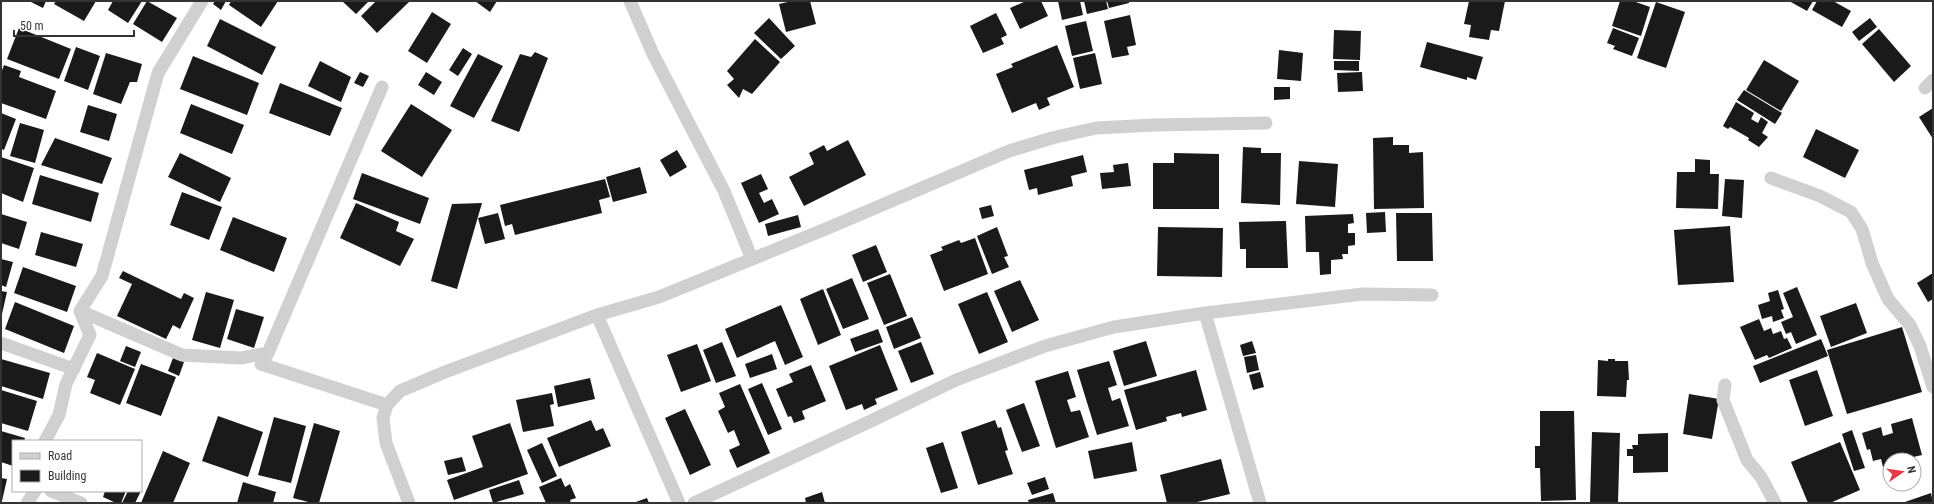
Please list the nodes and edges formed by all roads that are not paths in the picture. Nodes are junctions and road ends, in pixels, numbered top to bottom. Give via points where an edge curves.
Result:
1 (202, 1) edge
2 (630, 1) edge
3 (382, 87) dead end
4 (1266, 123) dead end
5 (1771, 178) dead end
6 (752, 259) junction
7 (1432, 296) dead end
8 (80, 311) junction
9 (1205, 313) junction
10 (597, 316) junction
11 (1, 343) edge
12 (268, 353) junction
13 (74, 369) junction
14 (1725, 385) dead end
15 (1933, 387) edge
16 (387, 405) junction
17 (46, 440) edge
18 (33, 492) edge
19 (53, 492) edge
20 (27, 503) edge
21 (81, 503) edge
22 (409, 503) edge
23 (680, 503) edge
24 (694, 503) edge
25 (1260, 503) edge
26 (1774, 503) edge

1 - 8 street via 158,73 102,276
2 - 6 street via 653,54 724,191
3 - 12 street
4 - 6 street via 1096,128 1052,138 1009,151
5 - 15 street via 1820,196 1851,212 1862,229 1872,263 1888,299 1910,326 1920,346
6 - 10 street via 659,297
7 - 9 street via 1363,294
8 - 12 street via 182,355 241,358
8 - 13 street via 90,335
9 - 24 street via 1114,327 1045,346 956,380
9 - 25 street
10 - 16 street via 400,391
10 - 23 street
11 - 13 street
12 - 16 street via 261,364
13 - 17 street via 66,384 59,414
14 - 26 street via 1723,400 1746,460 1761,477
16 - 22 street via 383,418 386,443
18 - 20 street
19 - 21 street

